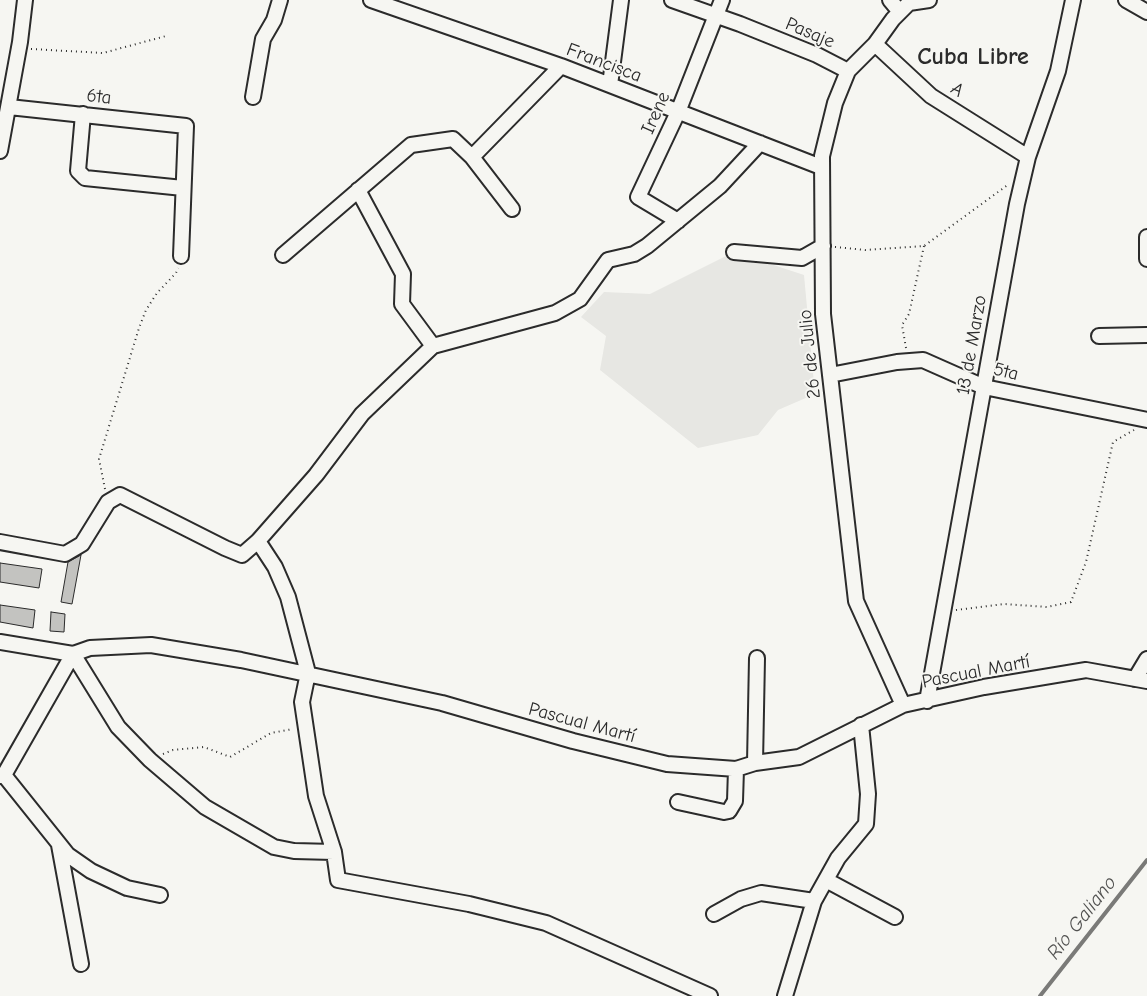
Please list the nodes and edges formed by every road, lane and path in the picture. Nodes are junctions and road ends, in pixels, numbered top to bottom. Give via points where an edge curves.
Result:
1 (25, 0) edge
2 (280, 0) edge
3 (371, 0) edge
4 (621, 0) edge
5 (672, 0) edge
6 (722, 0) edge
7 (890, 0) edge
8 (929, 0) edge
9 (1073, 0) edge
10 (1126, 0) edge
11 (900, 12) junction
12 (1147, 12) edge
13 (715, 16) junction
14 (166, 36) dead end
15 (20, 42) junction
16 (875, 44) junction
17 (561, 66) junction
18 (848, 71) junction
19 (610, 85) junction
20 (253, 97) dead end
21 (9, 107) junction
22 (678, 112) junction
23 (83, 114) junction
24 (760, 144) junction
25 (0, 151) edge
26 (472, 157) junction
27 (1028, 158) junction
28 (821, 167) junction
29 (1024, 174) junction
30 (183, 188) junction
31 (358, 190) junction
32 (512, 209) dead end
33 (678, 221) junction
34 (1147, 237) edge
35 (823, 246) junction
36 (924, 246) junction
37 (734, 252) dead end
38 (283, 255) dead end
39 (181, 256) joint
40 (1147, 259) edge
41 (1147, 335) edge
42 (1099, 336) dead end
43 (433, 346) junction
44 (906, 362) junction
45 (830, 376) junction
46 (984, 387) junction
47 (1144, 424) edge
48 (108, 502) junction
49 (258, 541) junction
50 (0, 542) edge
51 (942, 612) junction
52 (0, 642) edge
53 (73, 654) junction
54 (757, 658) dead end
55 (1147, 659) edge
56 (308, 673) junction
57 (1141, 680) edge
58 (927, 701) junction
59 (903, 705) junction
60 (861, 725) junction
61 (306, 727) junction
62 (150, 760) junction
63 (755, 763) junction
64 (736, 769) junction
65 (2, 776) edge
66 (678, 802) dead end
67 (59, 844) junction
68 (334, 852) junction
69 (826, 880) junction
70 (160, 895) dead end
71 (814, 900) junction
72 (714, 914) dead end
73 (894, 917) dead end
74 (81, 964) dead end
75 (710, 996) edge
76 (785, 996) edge

1 - 15 street
2 - 20 street via 263,39
3 - 17 street, Francisca
4 - 19 street
5 - 13 street, Pasaje
6 - 13 street, Irene
7 - 11 street
8 - 11 street via 909,3
9 - 27 street, 13 de Marzo via 1058,71
10 - 12 street
11 - 16 street, 26 de Julio
13 - 18 street, Pasaje via 817,55
13 - 22 street, Irene
14 - 15 path via 102,53 32,50
15 - 21 street
16 - 18 street, 26 de Julio
16 - 27 street, A via 931,96
17 - 19 street, Francisca
17 - 26 street
18 - 28 street, 26 de Julio via 835,103
19 - 22 street, Francisca
21 - 23 street, 6ta
21 - 25 street
22 - 24 street, Francisca
22 - 33 street, Irene via 638,197
23 - 30 street via 78,171 85,178
23 - 30 street, 6ta via 186,126
24 - 28 street, Francisca
24 - 33 street via 720,186
26 - 31 street via 453,139 411,145
26 - 32 street
27 - 29 street, 13 de Marzo
28 - 35 street, 26 de Julio
29 - 36 path
29 - 46 street, 13 de Marzo
30 - 39 street
31 - 38 street
31 - 43 street via 402,274 402,304
33 - 43 street via 634,254 608,260 580,299 555,313
34 - 40 street
35 - 36 path via 865,250
35 - 37 street via 802,258
35 - 45 street, 26 de Julio via 823,314
36 - 44 path via 909,314 902,325
39 - 48 path via 176,273 146,310 99,459
41 - 42 street
43 - 49 street via 362,414 316,475
44 - 45 street, 5ta
44 - 46 street, 5ta via 923,360
45 - 59 street, 26 de Julio via 856,601
46 - 47 street, 5ta
46 - 51 street, 13 de Marzo
47 - 51 path via 1114,442 1086,562 1071,602 1047,607 1004,604
48 - 49 street via 120,495 242,555
48 - 50 street via 82,544 65,554
49 - 56 street via 275,567 288,597
51 - 58 street, 13 de Marzo
52 - 53 street, Pascual Martí
53 - 56 street, Pascual Martí via 90,648 151,645
53 - 62 street via 118,727
53 - 65 street
54 - 63 street
55 - 57 street
56 - 61 street via 302,702
56 - 64 street, Pascual Martí via 442,703 666,764
57 - 58 street, Pascual Martí via 1086,670 984,687
58 - 59 street, Pascual Martí
59 - 60 street, Pascual Martí
60 - 63 street, Pascual Martí via 799,757
60 - 69 street via 868,794 866,824 838,858
61 - 62 path via 271,733 230,757 204,747 173,750
61 - 68 street via 316,796
62 - 68 street via 206,806 274,847
63 - 64 street, Pascual Martí
64 - 66 street via 736,801 729,811
65 - 67 street
67 - 70 street via 68,855 91,871 128,888
67 - 74 street
68 - 75 street via 338,880 469,904 546,923
69 - 71 street
69 - 73 street
71 - 72 street via 761,893 740,899
71 - 76 street

